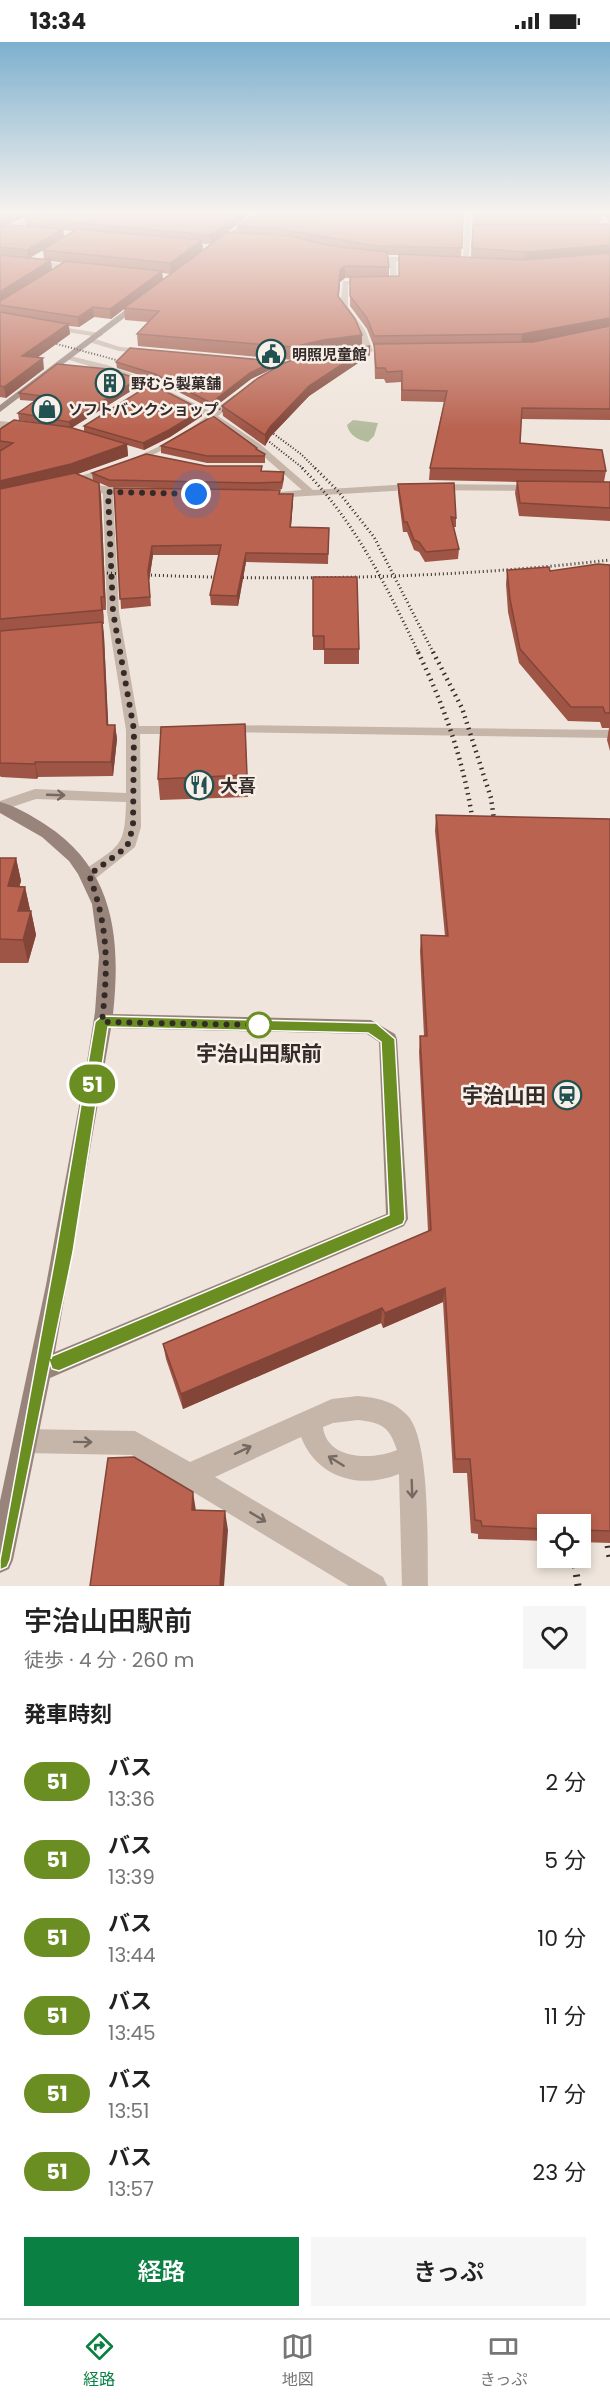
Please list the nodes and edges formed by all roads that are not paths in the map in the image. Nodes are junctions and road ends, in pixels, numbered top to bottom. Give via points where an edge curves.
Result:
1 (344, 285) edge
2 (147, 298) edge
3 (44, 326) edge
4 (95, 337) junction
5 (369, 351) edge
6 (159, 352) edge
7 (69, 357) junction
8 (248, 360) edge
9 (304, 362) edge
10 (293, 364) junction
11 (275, 372) edge
12 (151, 384) junction
13 (249, 389) edge
14 (141, 391) edge
15 (0, 409) edge
16 (215, 415) junction
17 (0, 424) edge
18 (41, 429) edge
19 (129, 452) edge
20 (143, 455) junction
21 (164, 459) edge
22 (264, 468) edge
23 (286, 468) junction
24 (80, 480) junction
25 (57, 485) edge
26 (551, 488) edge
27 (108, 492) junction
28 (147, 493) edge
29 (311, 493) junction
30 (256, 495) edge
31 (191, 729) edge
32 (214, 729) edge
33 (134, 730) junction
34 (610, 734) edge
35 (133, 798) junction
36 (0, 806) edge
37 (89, 875) junction
38 (102, 1022) junction
39 (41, 1370) junction
40 (310, 1420) junction
41 (25, 1441) junction
42 (411, 1456) junction
43 (190, 1475) junction
44 (0, 1560) edge
45 (374, 1586) edge
46 (415, 1586) edge

1 - 5 street via 344,307 361,330
2 - 4 street
3 - 4 street
4 - 6 street via 119,349
4 - 7 street
7 - 12 street
7 - 15 street
8 - 10 street
9 - 10 street
10 - 11 street
12 - 14 street
12 - 16 street
13 - 16 street
16 - 20 street
16 - 23 street
17 - 18 street
19 - 20 street
20 - 21 street
20 - 24 street
22 - 23 street
23 - 29 street
24 - 25 street
24 - 27 street
26 - 29 street via 410,487
27 - 28 street
27 - 33 street via 109,629
29 - 30 street
31 - 33 street
32 - 34 street
33 - 35 street
36 -> 35 street via 35,794
35 - 37 street via 133,827 127,847
36 - 37 street via 58,840
37 - 38 street via 100,905 106,945
38 - 39 street
38 - 39 street via 371,1027 388,1039 397,1219
39 - 41 street
40 - 42 street via 332,1411 383,1411 401,1426
42 -> 40 street via 378,1469 345,1467 314,1443
43 -> 40 street
41 -> 43 street via 135,1443
41 - 44 street
42 -> 46 street
43 -> 45 street

